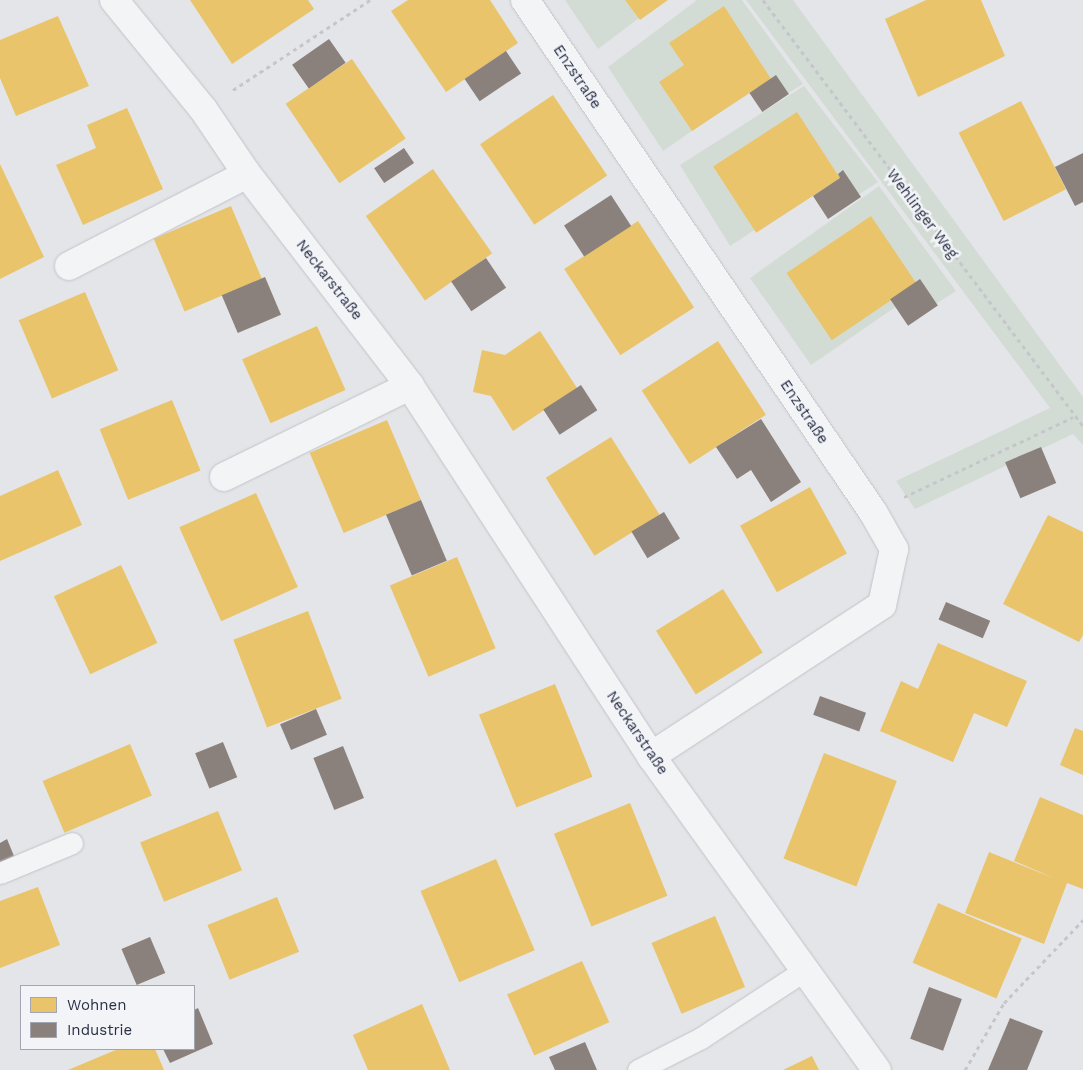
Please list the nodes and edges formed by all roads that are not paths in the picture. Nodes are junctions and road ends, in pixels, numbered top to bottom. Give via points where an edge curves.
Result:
1 (114, 0) edge
2 (524, 0) edge
3 (247, 174) junction
4 (69, 266) dead end
5 (410, 386) junction
6 (224, 477) dead end
7 (651, 756) junction
8 (72, 843) dead end
9 (0, 873) edge
10 (805, 970) junction
11 (638, 1070) edge
12 (877, 1070) edge

1 - 3 street, Neckarstraße via 204,110
2 - 7 street, Enzstraße via 873,512 894,549 882,605
3 - 4 street
3 - 5 street, Neckarstraße
5 - 6 street
5 - 7 street, Neckarstraße
7 - 10 street, Neckarstraße
8 - 9 lane
10 - 11 lane via 701,1038
10 - 12 street, Neckarstraße

